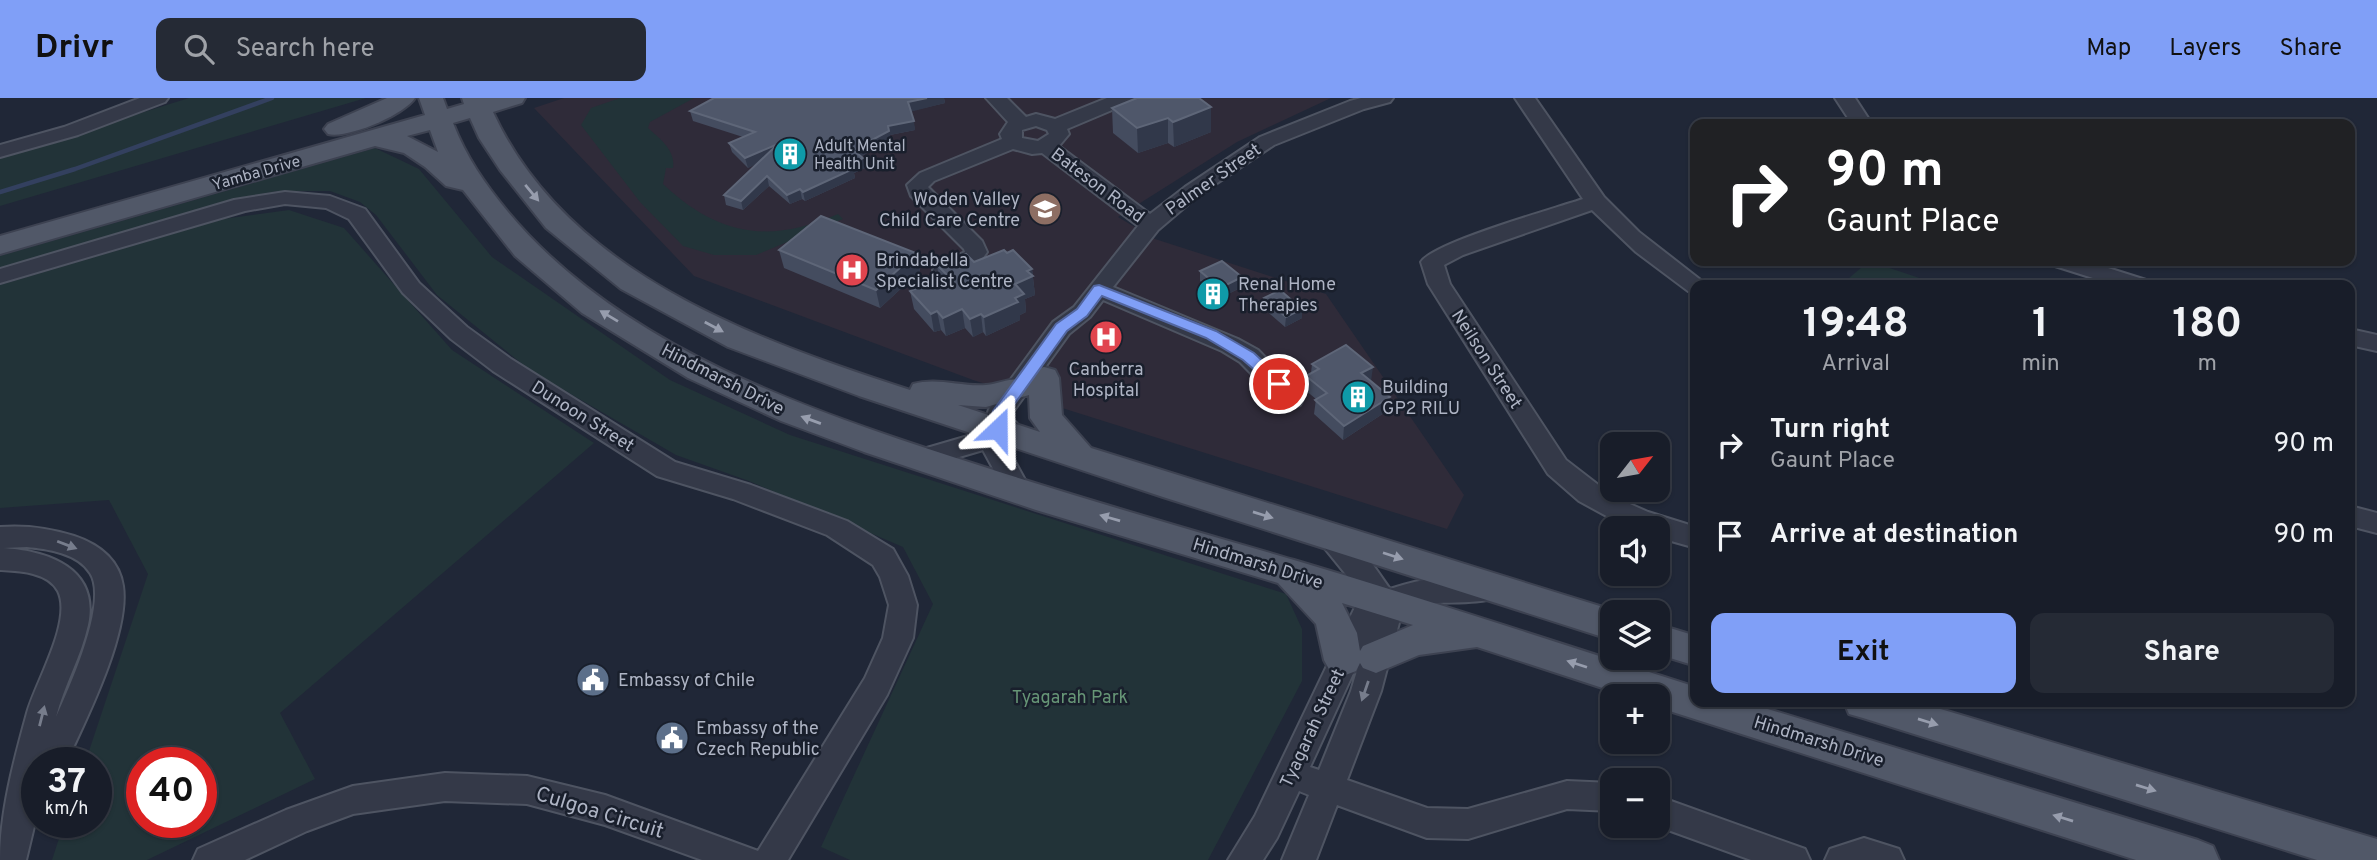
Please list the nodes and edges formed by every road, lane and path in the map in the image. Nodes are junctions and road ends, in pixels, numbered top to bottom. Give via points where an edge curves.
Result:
1 (158, 98) edge
2 (403, 98) edge
3 (513, 98) edge
4 (532, 98) edge
5 (996, 98) edge
6 (1124, 98) edge
7 (1383, 98) edge
8 (1525, 98) edge
9 (1845, 98) edge
10 (452, 104) edge
11 (1859, 119) edge
12 (1056, 126) junction
13 (1017, 132) junction
14 (316, 137) junction
15 (375, 138) junction
16 (492, 138) junction
17 (1046, 146) junction
18 (0, 151) edge
19 (475, 189) junction
20 (1596, 202) junction
21 (1150, 225) junction
22 (0, 226) edge
23 (0, 245) edge
24 (2079, 266) edge
25 (944, 270) edge
26 (0, 276) edge
27 (2122, 280) edge
28 (1690, 281) edge
29 (1099, 290) junction
30 (1082, 312) joint
31 (2355, 338) edge
32 (2377, 343) edge
33 (1030, 384) junction
34 (870, 388) junction
35 (1292, 399) dead end
36 (998, 429) junction
37 (1078, 454) junction
38 (922, 459) junction
39 (1018, 491) junction
40 (2355, 517) edge
41 (2377, 523) edge
42 (1328, 535) junction
43 (1690, 536) edge
44 (0, 538) edge
45 (0, 559) edge
46 (1283, 571) junction
47 (1493, 589) junction
48 (1383, 601) junction
49 (1600, 621) edge
50 (1481, 633) junction
51 (1670, 643) edge
52 (1690, 649) edge
53 (1359, 658) junction
54 (1690, 699) edge
55 (1715, 707) edge
56 (1879, 707) edge
57 (58, 747) edge
58 (1291, 774) junction
59 (1326, 786) junction
60 (1600, 796) edge
61 (1670, 816) edge
62 (21, 828) edge
63 (13, 846) edge
64 (2377, 859) edge
65 (210, 860) edge
66 (746, 860) edge
67 (770, 860) edge
68 (1245, 860) edge
69 (1300, 860) edge
70 (1793, 860) edge
71 (1842, 860) edge
72 (1887, 860) edge
73 (2198, 860) edge

1 - 18 street via 71,131
2 - 14 main road
3 - 10 main road, Yamba Drive
4 - 16 main road via 510,114
5 - 13 street
6 - 12 street
7 - 21 street, Palmer Street via 1267,141
8 - 20 street
9 - 11 street
10 - 14 main road, Yamba Drive
10 - 15 main road, Yamba Drive
10 - 16 main road
10 - 19 main road, Hindmarsh Drive via 450,150
12 - 13 street via 1036,120
12 - 17 street via 1057,139
13 - 17 street via 1024,147
13 - 25 street via 917,185 976,252
14 - 22 main road, Yamba Drive
15 - 19 main road via 410,146 456,181
15 - 23 main road, Yamba Drive
16 -> 34 main road via 556,222 631,282 739,340
17 - 21 street, Bateson Road
38 -> 19 main road, Hindmarsh Drive via 792,414 699,371 592,306 525,250
20 - 28 street via 1627,233
20 - 43 street, Neilson Street via 1432,262 1439,284 1557,467 1576,487 1608,507
21 - 29 street, Palmer Street
24 - 27 street
26 - 67 street, Dunoon Street via 242,205 285,198 330,202 357,214 411,288 502,365 666,469 837,528 883,557 903,605 898,638 876,685
29 - 30 street, Palmer Street
29 - 35 street via 1211,334 1249,356
30 - 33 street, Palmer Street via 1062,328
31 - 32 street
33 - 34 main road via 986,396
33 - 36 street, Palmer Street via 998,415
33 - 37 main road via 1046,418
34 - 36 main road
36 - 37 main road
36 - 38 street via 977,443
36 - 39 street, Palmer Street via 994,447
37 -> 42 main road
38 - 39 main road, Hindmarsh Drive
46 -> 39 main road, Hindmarsh Drive
40 - 41 street
42 -> 47 main road
42 - 48 street
44 -> 57 street via 53,539 84,551 104,570 109,613 78,704
63 -> 45 street via 42,712 73,626 75,604 70,587 55,572 33,562
46 - 48 main road, Hindmarsh Drive
46 - 53 main road via 1332,614 1341,637
47 - 48 street via 1426,590
47 - 49 main road
48 - 50 main road, Hindmarsh Drive
48 - 53 street, Tyagarah Street via 1386,619
50 - 53 main road via 1415,640
54 -> 50 main road, Hindmarsh Drive
51 - 52 main road
53 - 58 street, Tyagarah Street
53 -> 59 street, Tyagarah Street via 1366,691
73 -> 55 main road, Hindmarsh Drive
56 -> 64 main road
58 - 59 street
58 - 68 street, Tyagarah Street
59 - 60 street via 1427,823 1468,824 1567,794
59 - 69 street, Tyagarah Street
61 - 70 street
62 - 63 street
65 - 66 street, Culgoa Circuit via 353,800 445,788 527,790 605,810
71 - 72 street via 1864,853

